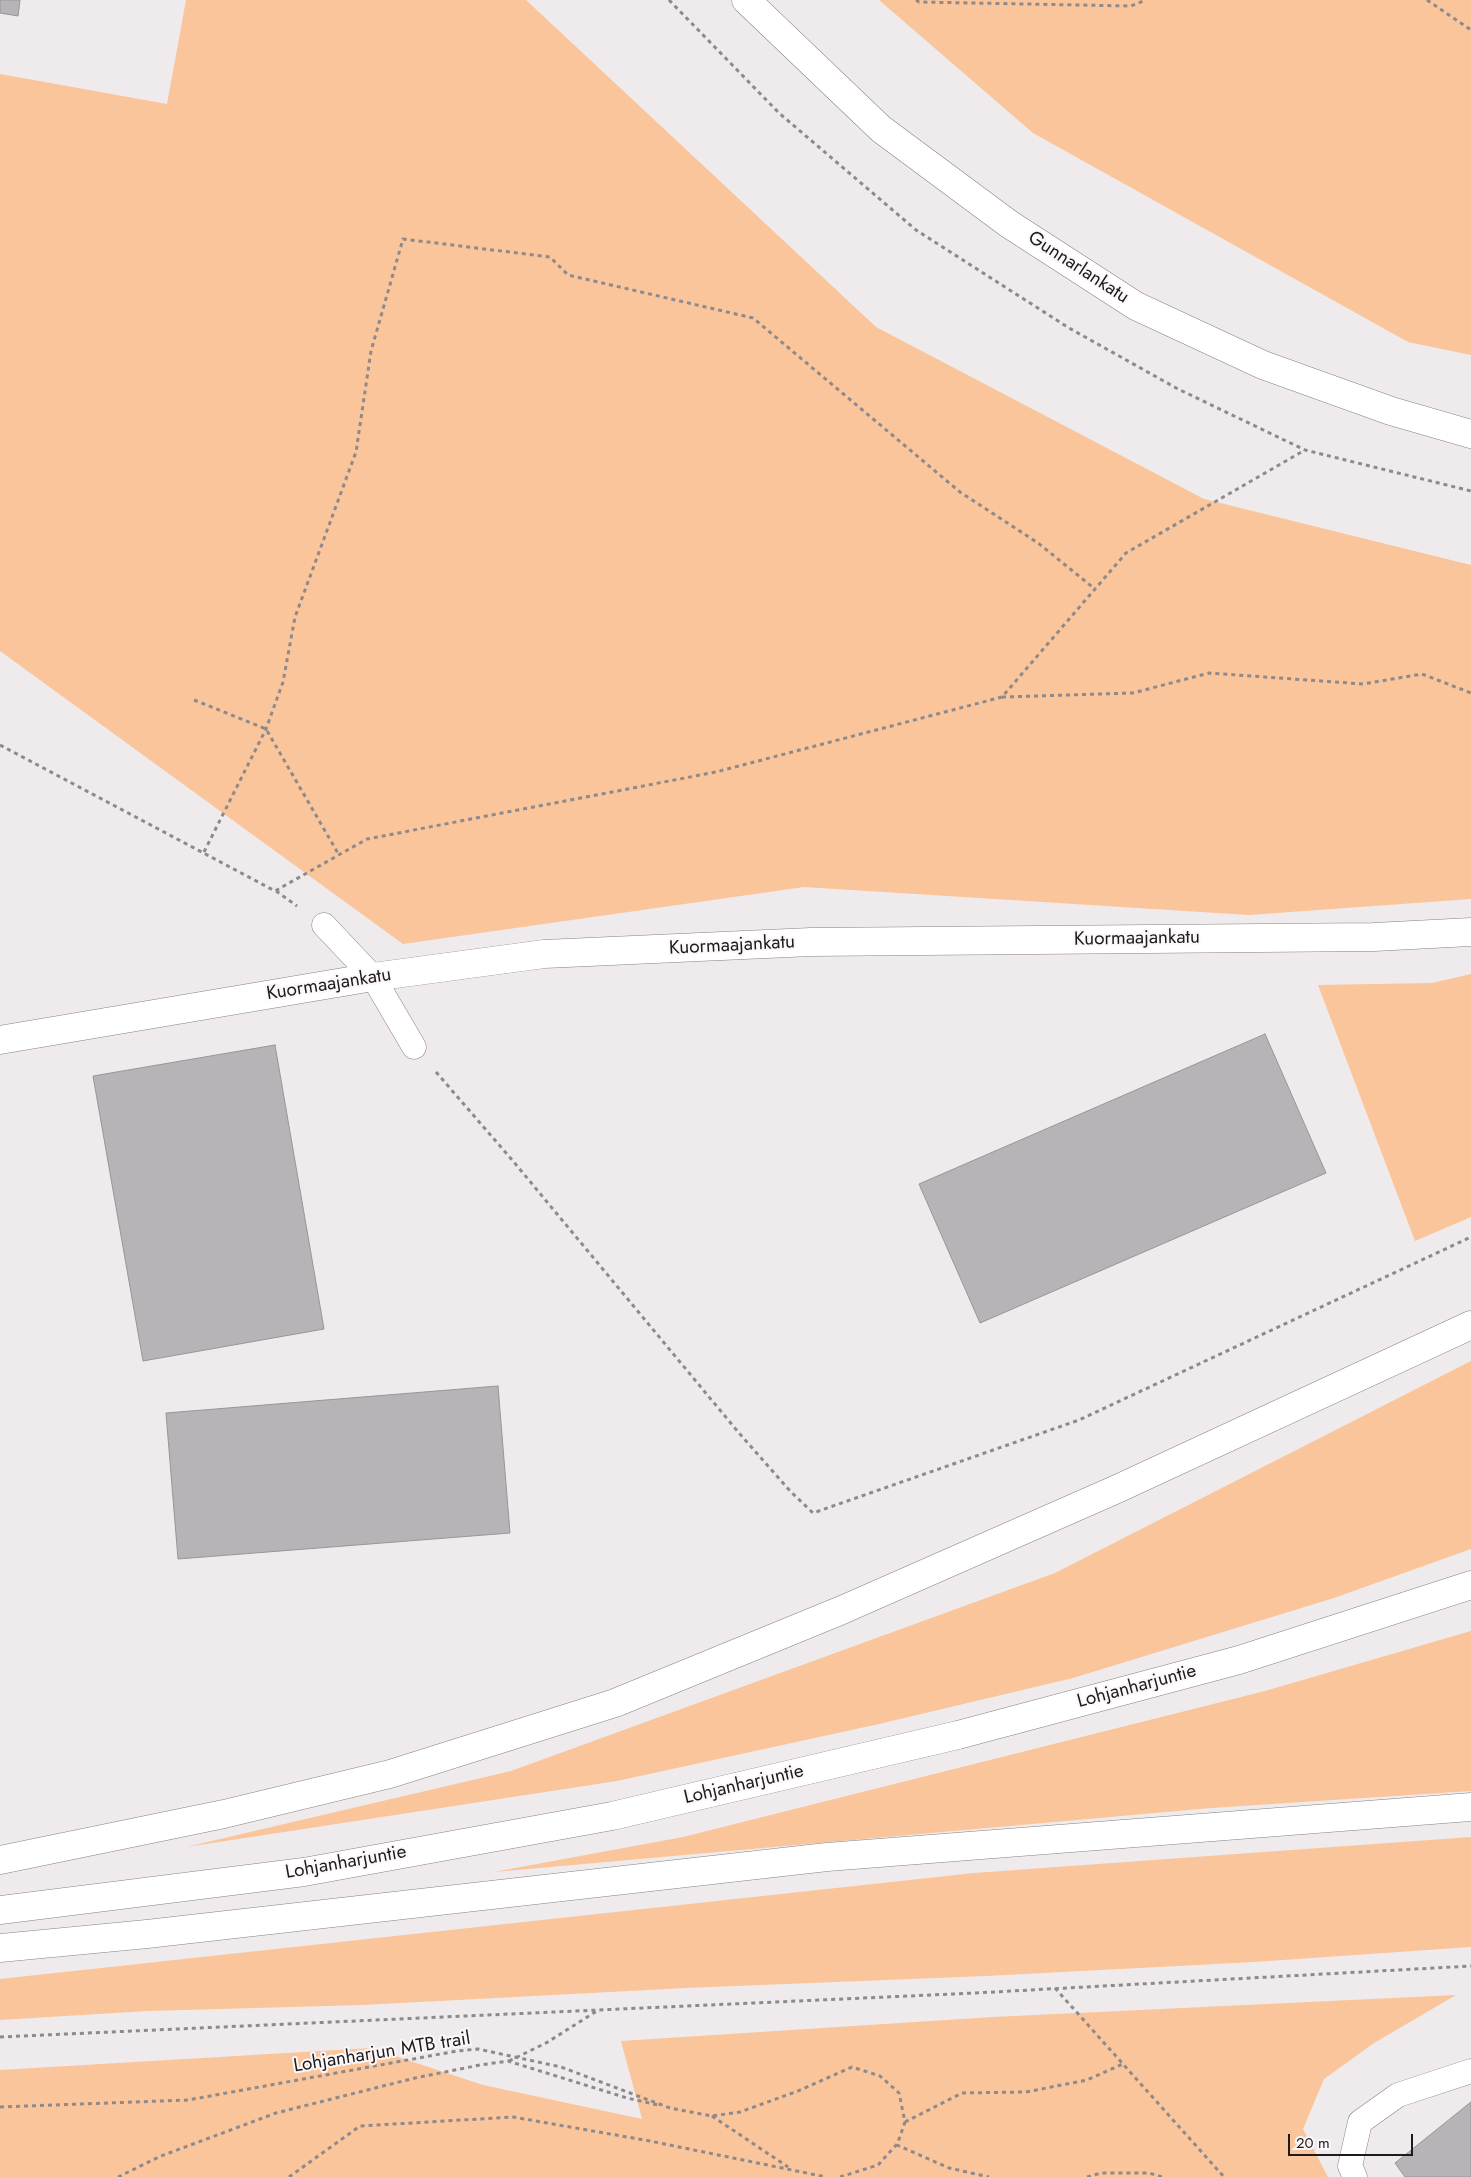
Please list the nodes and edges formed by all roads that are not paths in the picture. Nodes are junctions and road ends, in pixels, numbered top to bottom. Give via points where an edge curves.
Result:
1 (746, 0) edge
2 (1471, 434) edge
3 (324, 925) dead end
4 (1471, 932) edge
5 (373, 977) junction
6 (0, 1040) edge
7 (414, 1047) road end
8 (1471, 1325) edge
9 (1471, 1585) edge
10 (1471, 1807) edge
11 (0, 1860) edge
12 (0, 1910) edge
13 (0, 1948) edge
14 (1471, 2072) edge
15 (1355, 2177) edge

1 - 2 main road, Gunnarlankatu via 881,130 1009,224 1136,306 1263,365 1391,411
3 - 5 lane
4 - 5 main road, Kuormaajankatu via 1374,937 801,943 544,954
5 - 6 main road, Kuormaajankatu
5 - 7 lane
8 - 11 main road via 1117,1490 842,1610 615,1703 390,1774 224,1814
9 - 12 main road, Lohjanharjuntie via 1202,1670 958,1735 612,1816 304,1872
10 - 13 main road via 827,1857
14 - 15 lane via 1398,2095 1360,2122 1350,2166

